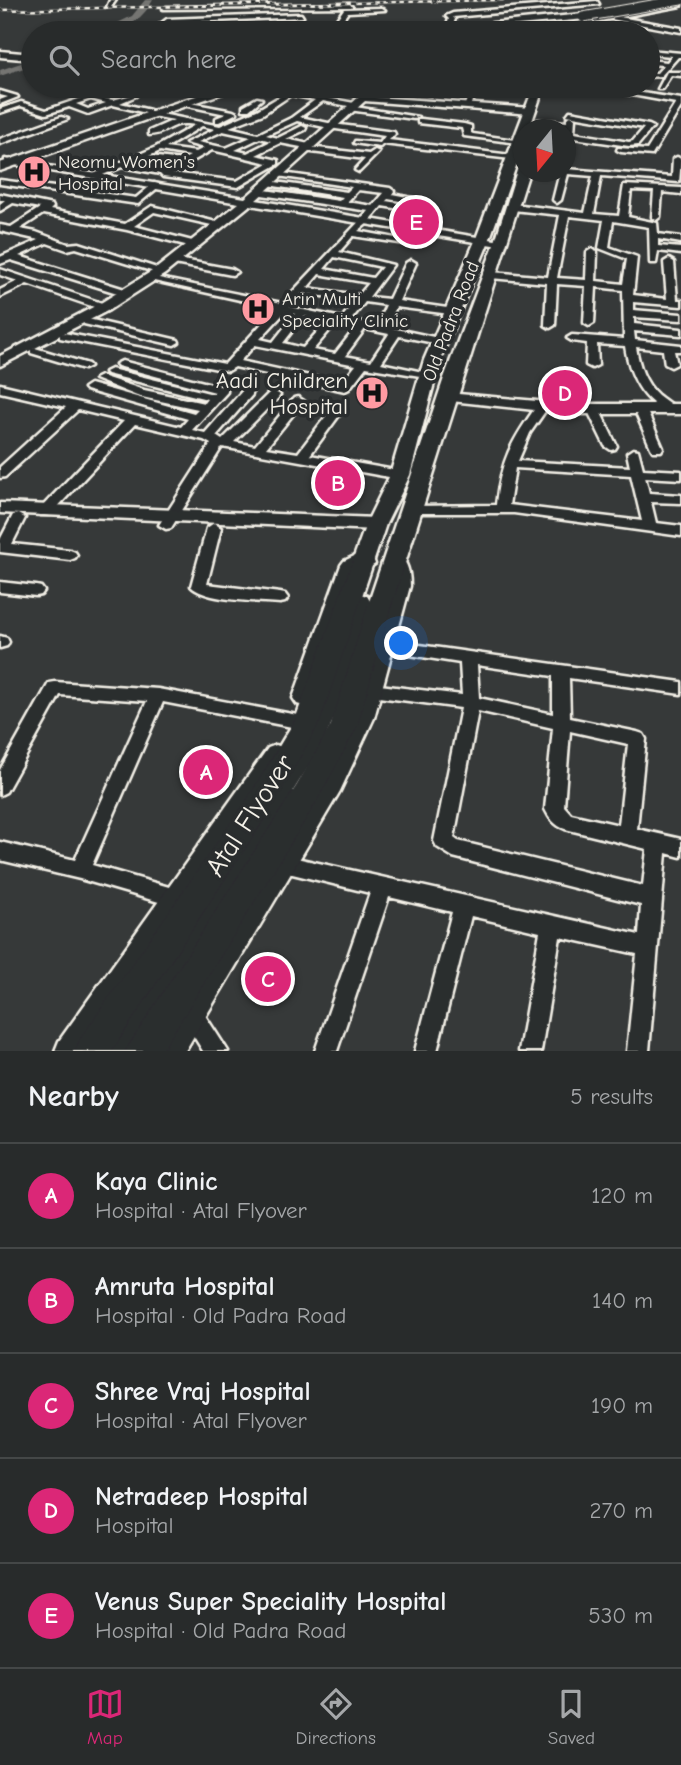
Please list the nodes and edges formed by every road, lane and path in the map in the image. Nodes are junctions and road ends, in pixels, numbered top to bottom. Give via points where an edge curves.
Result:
1 (356, 0) edge
2 (526, 1) edge
3 (502, 3) dead end
4 (672, 3) edge
5 (599, 5) dead end
6 (681, 5) edge
7 (269, 7) junction
8 (483, 7) dead end
9 (218, 8) junction
10 (349, 8) junction
11 (659, 8) junction
12 (166, 9) dead end
13 (190, 9) junction
14 (382, 10) dead end
15 (514, 10) junction
16 (491, 14) junction
17 (268, 15) dead end
18 (301, 16) dead end
19 (608, 17) junction
20 (187, 20) junction
21 (216, 20) junction
22 (167, 21) edge
23 (337, 21) edge
24 (463, 21) edge
25 (501, 21) edge
26 (536, 21) edge
27 (547, 21) edge
28 (552, 21) edge
29 (563, 21) edge
30 (571, 21) edge
31 (576, 21) edge
32 (578, 21) edge
33 (630, 21) edge
34 (660, 26) edge
35 (681, 30) edge
36 (666, 46) dead end
37 (681, 47) edge
38 (660, 53) edge
39 (679, 55) edge
40 (660, 63) edge
41 (668, 64) junction
42 (660, 74) edge
43 (681, 74) edge
44 (660, 88) dead end
45 (0, 93) edge
46 (60, 98) edge
47 (88, 98) edge
48 (94, 98) edge
49 (125, 98) edge
50 (190, 98) edge
51 (197, 98) edge
52 (284, 98) edge
53 (316, 98) edge
54 (366, 98) edge
55 (371, 98) edge
56 (386, 98) edge
57 (426, 98) edge
58 (468, 98) edge
59 (538, 98) edge
60 (544, 98) edge
61 (657, 98) edge
62 (260, 99) dead end
63 (321, 99) junction
64 (0, 102) edge
65 (384, 102) junction
66 (681, 102) edge
67 (111, 103) junction
68 (69, 104) junction
69 (185, 104) junction
70 (463, 105) junction
71 (352, 107) junction
72 (33, 108) junction
73 (0, 111) edge
74 (376, 112) junction
75 (151, 113) junction
76 (263, 116) junction
77 (592, 117) junction
78 (64, 119) dead end
79 (295, 119) junction
80 (526, 119) edge
81 (535, 119) edge
82 (536, 119) edge
83 (570, 119) edge
84 (181, 120) junction
85 (0, 121) edge
86 (368, 121) dead end
87 (449, 121) dead end
88 (622, 121) junction
89 (205, 125) junction
90 (330, 126) junction
91 (222, 128) junction
92 (302, 128) dead end
93 (347, 129) junction
94 (359, 130) junction
95 (369, 131) junction
96 (240, 132) junction
97 (576, 132) edge
98 (152, 133) dead end
99 (259, 136) junction
100 (340, 136) dead end
101 (230, 137) dead end
102 (173, 139) junction
103 (386, 139) junction
104 (474, 139) dead end
105 (576, 139) edge
106 (279, 140) junction
107 (513, 140) edge
108 (576, 140) edge
109 (604, 141) junction
110 (0, 142) edge
111 (220, 142) dead end
112 (190, 143) junction
113 (210, 147) junction
114 (305, 148) junction
115 (355, 148) junction
116 (159, 149) junction
117 (333, 149) junction
118 (617, 149) junction
119 (228, 151) junction
120 (464, 152) junction
121 (197, 155) junction
122 (248, 156) junction
123 (140, 157) junction
124 (646, 158) dead end
125 (677, 159) dead end
126 (513, 161) edge
127 (183, 163) junction
128 (6, 164) edge
129 (120, 164) junction
130 (318, 164) dead end
131 (287, 166) junction
132 (338, 167) dead end
133 (513, 171) edge
134 (576, 172) edge
135 (166, 174) junction
136 (278, 174) junction
137 (597, 174) junction
138 (95, 175) junction
139 (611, 175) junction
140 (111, 178) junction
141 (643, 178) junction
142 (627, 181) junction
143 (0, 182) edge
144 (515, 182) edge
145 (561, 182) edge
146 (268, 183) junction
147 (153, 185) junction
148 (658, 189) junction
149 (353, 191) junction
150 (681, 191) edge
151 (258, 192) junction
152 (86, 194) junction
153 (386, 196) junction
154 (0, 197) edge
155 (12, 200) junction
156 (557, 200) dead end
157 (247, 202) junction
158 (341, 204) junction
159 (376, 206) junction
160 (48, 207) junction
161 (513, 207) junction
162 (0, 208) edge
163 (565, 212) junction
164 (589, 215) junction
165 (656, 217) dead end
166 (609, 218) junction
167 (623, 219) junction
168 (364, 221) junction
169 (216, 223) junction
170 (127, 227) junction
171 (0, 229) edge
172 (11, 231) junction
173 (352, 233) junction
174 (654, 236) junction
175 (376, 237) junction
176 (47, 240) junction
177 (681, 240) edge
178 (482, 241) junction
179 (403, 242) dead end
180 (193, 244) junction
181 (501, 245) junction
182 (654, 248) junction
183 (681, 251) edge
184 (592, 252) dead end
185 (333, 254) junction
186 (5, 258) edge
187 (359, 259) junction
188 (653, 261) dead end
189 (175, 262) junction
190 (669, 262) dead end
191 (37, 263) junction
192 (411, 263) dead end
193 (318, 271) junction
194 (0, 272) edge
195 (232, 272) dead end
196 (159, 275) junction
197 (346, 275) junction
198 (491, 275) junction
199 (12, 276) junction
200 (552, 280) junction
201 (26, 281) junction
202 (376, 281) junction
203 (0, 282) edge
204 (590, 284) junction
205 (300, 290) junction
206 (128, 293) junction
207 (628, 293) junction
208 (0, 294) edge
209 (330, 295) junction
210 (362, 299) junction
211 (677, 302) edge
212 (393, 304) junction
213 (104, 307) junction
214 (282, 307) junction
215 (450, 311) junction
216 (628, 313) junction
217 (306, 314) junction
218 (681, 317) edge
219 (338, 321) junction
220 (88, 322) junction
221 (589, 323) dead end
222 (550, 325) dead end
223 (362, 326) junction
224 (629, 327) junction
225 (380, 330) junction
226 (681, 332) edge
227 (395, 333) junction
228 (64, 336) junction
229 (572, 338) dead end
230 (592, 340) junction
231 (254, 341) junction
232 (439, 341) junction
233 (174, 342) dead end
234 (629, 343) junction
235 (276, 345) junction
236 (668, 346) junction
237 (681, 348) edge
238 (34, 351) junction
239 (141, 351) junction
240 (306, 351) junction
241 (4, 357) edge
242 (338, 358) junction
243 (233, 363) junction
244 (122, 364) junction
245 (369, 364) junction
246 (671, 364) dead end
247 (592, 365) dead end
248 (84, 366) dead end
249 (0, 369) edge
250 (106, 376) junction
251 (428, 376) junction
252 (90, 388) junction
253 (2, 391) edge
254 (248, 392) dead end
255 (274, 395) dead end
256 (447, 397) junction
257 (298, 401) dead end
258 (212, 403) junction
259 (72, 404) junction
260 (340, 406) dead end
261 (542, 407) junction
262 (593, 409) junction
263 (640, 409) junction
264 (676, 409) edge
265 (197, 418) junction
266 (131, 421) junction
267 (183, 432) junction
268 (217, 441) junction
269 (611, 446) dead end
270 (657, 448) dead end
271 (257, 451) junction
272 (633, 453) dead end
273 (301, 458) junction
274 (508, 464) junction
275 (638, 472) junction
276 (0, 474) edge
277 (400, 475) junction
278 (681, 475) edge
279 (643, 497) junction
280 (681, 499) edge
281 (0, 508) edge
282 (411, 510) junction
283 (502, 510) junction
284 (45, 512) junction
285 (9, 518) edge
286 (170, 521) junction
287 (214, 528) junction
288 (375, 528) junction
289 (650, 528) junction
290 (681, 531) edge
291 (1, 547) edge
292 (70, 555) dead end
293 (361, 569) junction
294 (391, 574) junction
295 (0, 587) edge
296 (36, 591) dead end
297 (279, 598) dead end
298 (384, 646) junction
299 (468, 658) junction
300 (561, 671) junction
301 (681, 688) edge
302 (371, 690) junction
303 (158, 695) junction
304 (471, 703) junction
305 (297, 720) junction
306 (562, 723) junction
307 (0, 787) edge
308 (627, 835) junction
309 (657, 842) junction
310 (681, 848) edge
311 (0, 851) edge
312 (282, 864) junction
313 (80, 870) junction
314 (383, 885) junction
315 (176, 898) junction
316 (652, 898) junction
317 (464, 904) junction
318 (552, 925) junction
319 (648, 947) junction
320 (191, 1014) junction
321 (69, 1051) edge
322 (92, 1051) edge
323 (111, 1051) edge
324 (123, 1051) edge
325 (142, 1051) edge
326 (169, 1051) edge
327 (217, 1051) edge
328 (326, 1051) edge
329 (426, 1051) edge
330 (530, 1051) edge
331 (638, 1051) edge

1 - 10 street
2 - 28 street
3 - 15 street
4 - 6 street
4 - 11 street
4 - 30 street
5 - 29 street
6 - 11 street
6 - 31 main road, bridge
7 - 9 street
7 - 10 street via 284,11
7 - 17 street
8 - 16 street
9 - 13 street
9 - 21 street
10 - 14 street
10 - 23 street
11 - 19 street
12 - 13 street
13 - 20 street
15 - 16 street
15 - 27 street
16 - 24 street
16 - 25 street
16 - 26 street
18 - 21 street
19 - 32 street
19 - 33 street
20 - 21 street
20 - 22 street
34 - 35 street
36 - 37 street
38 - 39 street
39 - 41 street
40 - 41 street
41 - 42 street
43 - 44 street via 669,73
45 - 64 street via 15,97
46 - 72 street
47 - 68 street
48 - 67 street
49 - 67 street
50 - 75 main road
51 - 69 main road
52 - 76 street
53 - 63 street
54 - 71 street
55 - 65 street
56 - 65 street
57 - 65 street
57 - 70 street
58 - 70 street
59 - 81 main road, Old Padra Road
60 - 82 main road, Old Padra Road
61 - 66 street
62 - 76 street via 242,107
63 - 71 street
63 - 79 street
65 - 74 street
66 - 118 street via 649,153
67 - 68 street via 88,112
67 - 75 street
68 - 72 street via 46,112
69 - 75 main road
69 - 89 street via 233,113
70 - 80 street
70 - 87 street
71 - 74 street
71 - 90 street
72 - 73 street via 20,104
72 - 85 street
74 - 107 street via 464,126 472,136
75 - 84 street
75 - 128 main road
76 - 91 street
76 - 96 street
77 - 83 street
77 - 88 street
77 - 97 street
78 - 110 street
79 - 90 street
79 - 99 street
84 - 89 street
84 - 98 street
86 - 94 street
88 - 109 street
88 - 109 street via 649,127 633,144
89 - 91 street
89 - 102 street
90 - 93 street
90 - 114 street
91 - 96 street
91 - 112 street
92 - 106 street
93 - 94 street
93 - 100 street
94 - 95 street
95 - 103 street
95 - 115 street
96 - 99 street
96 - 101 street
99 - 106 street
99 - 119 street
102 - 112 street
102 - 116 street
103 - 115 street
103 - 115 street
103 - 120 street
103 - 131 street via 361,173
104 - 120 street
105 - 109 street
106 - 114 street
106 - 122 street
108 - 118 street
111 - 113 street
112 - 113 street
113 - 119 street
113 - 121 street
114 - 117 street
114 - 131 street
115 - 117 street
115 - 132 street
116 - 121 street
116 - 123 street
117 - 130 street
118 - 139 street
119 - 122 street
120 - 126 street
121 - 127 street
122 - 135 street via 275,162 238,184
123 - 127 street
123 - 129 street
124 - 141 street
125 - 141 street via 676,180
127 - 135 street
128 - 138 street
129 - 135 street
129 - 138 street
131 - 136 street
133 - 178 main road, Old Padra Road
134 - 137 street
135 - 147 street
136 - 146 street
136 - 149 street via 358,185
137 - 139 street
137 - 164 street
138 - 140 street
139 - 142 street
140 - 147 street
140 - 152 street
141 - 142 street
142 - 148 street
142 - 167 street
143 - 152 street
144 - 161 main road, Old Padra Road
145 - 156 street
146 - 149 street
146 - 151 street
147 - 152 street via 138,201
147 - 157 street
148 - 150 street
148 - 165 street
149 - 153 street via 390,191
149 - 158 street
151 - 157 street
151 - 158 street
153 - 159 street
153 - 159 street via 419,202 412,208
154 - 155 street
155 - 160 street
155 - 162 street
157 - 168 street
157 - 169 street
157 - 189 street
158 - 159 street
159 - 168 street
160 - 170 street
160 - 172 street
161 - 163 street
161 - 181 main road, Old Padra Road
163 - 164 street
163 - 200 street
164 - 166 street
166 - 167 street
166 - 207 street via 604,248 632,257
167 - 174 street via 652,223
168 - 173 street
168 - 178 street
169 - 170 street via 152,209
169 - 180 street
170 - 180 street
171 - 172 street
172 - 176 street
173 - 175 street
173 - 185 street
174 - 177 street
174 - 182 street
175 - 179 street
175 - 187 street
176 - 186 street
176 - 196 street via 67,247 76,245
178 - 181 street
178 - 215 main road, Old Padra Road
180 - 189 street
181 - 198 main road, Old Padra Road
182 - 183 street
182 - 188 street
184 - 204 street
185 - 187 street
185 - 193 street
186 - 191 street
187 - 202 street via 388,264
189 - 195 street
189 - 196 street
190 - 211 street
191 - 199 street
191 - 206 street
192 - 212 street
193 - 197 street
193 - 205 street
194 - 199 street
196 - 206 street
196 - 214 street
196 - 220 street
197 - 202 street
197 - 209 street
198 - 200 street
198 - 256 main road, Old Padra Road
199 - 201 street
199 - 203 street
200 - 204 street
200 - 222 street
201 - 208 street
201 - 213 street
202 - 210 street
204 - 207 street
204 - 221 street
205 - 209 street
205 - 214 street
206 - 213 street
207 - 211 street
207 - 216 street
209 - 210 street
209 - 217 street
210 - 212 street
210 - 219 street
212 - 215 street
212 - 225 street
213 - 241 street
214 - 217 street
214 - 231 street
215 - 232 main road, Old Padra Road
216 - 218 street
216 - 224 street
217 - 219 street
217 - 235 street
219 - 223 street
219 - 240 street
220 - 228 street
220 - 233 street
223 - 225 street
223 - 242 street
224 - 226 street
224 - 234 street
225 - 227 street
227 - 232 street
227 - 245 street
228 - 238 street
228 - 239 street
229 - 230 street
230 - 234 street
230 - 247 street
231 - 235 street
231 - 243 street
232 - 251 main road, Old Padra Road
234 - 236 street
234 - 264 street via 633,366 647,393
235 - 240 street
236 - 237 street
236 - 246 street
238 - 248 street
238 - 249 street
239 - 243 street via 228,368
239 - 244 street
240 - 242 street
242 - 245 street
243 - 245 street via 345,387
244 - 250 street
244 - 258 street via 221,388
245 - 251 street
250 - 252 street
250 - 258 street via 141,393
251 - 277 main road, Old Padra Road
252 - 259 street
252 - 265 street
253 - 259 street
254 - 268 street
255 - 268 street
256 - 261 street
256 - 282 main road, Old Padra Road
257 - 271 street
258 - 265 street
259 - 266 street
259 - 276 street
260 - 273 street
261 - 262 street
261 - 274 street via 519,438
262 - 263 street
262 - 269 street
263 - 264 street
263 - 270 street
265 - 267 street
266 - 267 street
266 - 284 street
267 - 268 street
268 - 271 street
268 - 286 street
271 - 273 street
272 - 275 street
273 - 277 street
274 - 275 street
274 - 283 street
275 - 278 street
275 - 279 street
277 - 288 main road, Old Padra Road
279 - 280 street
279 - 289 street
281 - 284 street
282 - 283 street
282 - 294 main road, Old Padra Road
283 - 289 street
284 - 286 street
285 - 286 street
285 - 291 street
286 - 287 street
286 - 288 street
287 - 288 street
287 - 297 street via 199,586
288 - 293 main road, Old Padra Road
289 - 290 street
291 - 292 street
293 - 305 street via 349,565
293 - 322 main road, Atal Flyover via 307,722 258,806
293 - 323 street via 368,575 313,740
294 - 298 street via 401,574 401,586
294 - 324 street via 380,573 321,744
294 - 325 main road, Atal Flyover via 344,727 307,793
295 - 296 street
298 - 299 street
298 - 302 street
299 - 300 street
299 - 304 street
300 - 301 street
300 - 306 street
302 - 304 street
302 - 312 street via 351,748
303 - 305 street
303 - 307 street via 55,688
303 - 313 street
304 - 306 street
304 - 316 street via 444,841 453,848
305 - 315 street
306 - 308 street via 554,809 565,821
306 - 308 street via 637,739
308 - 309 street
309 - 310 street
309 - 316 street
311 - 313 street
312 - 314 street
312 - 320 street
313 - 315 street
314 - 317 street
314 - 328 street
315 - 321 street
316 - 319 street
317 - 318 street
317 - 329 street
318 - 319 street
318 - 330 street
319 - 331 street
320 - 326 street
320 - 327 street

